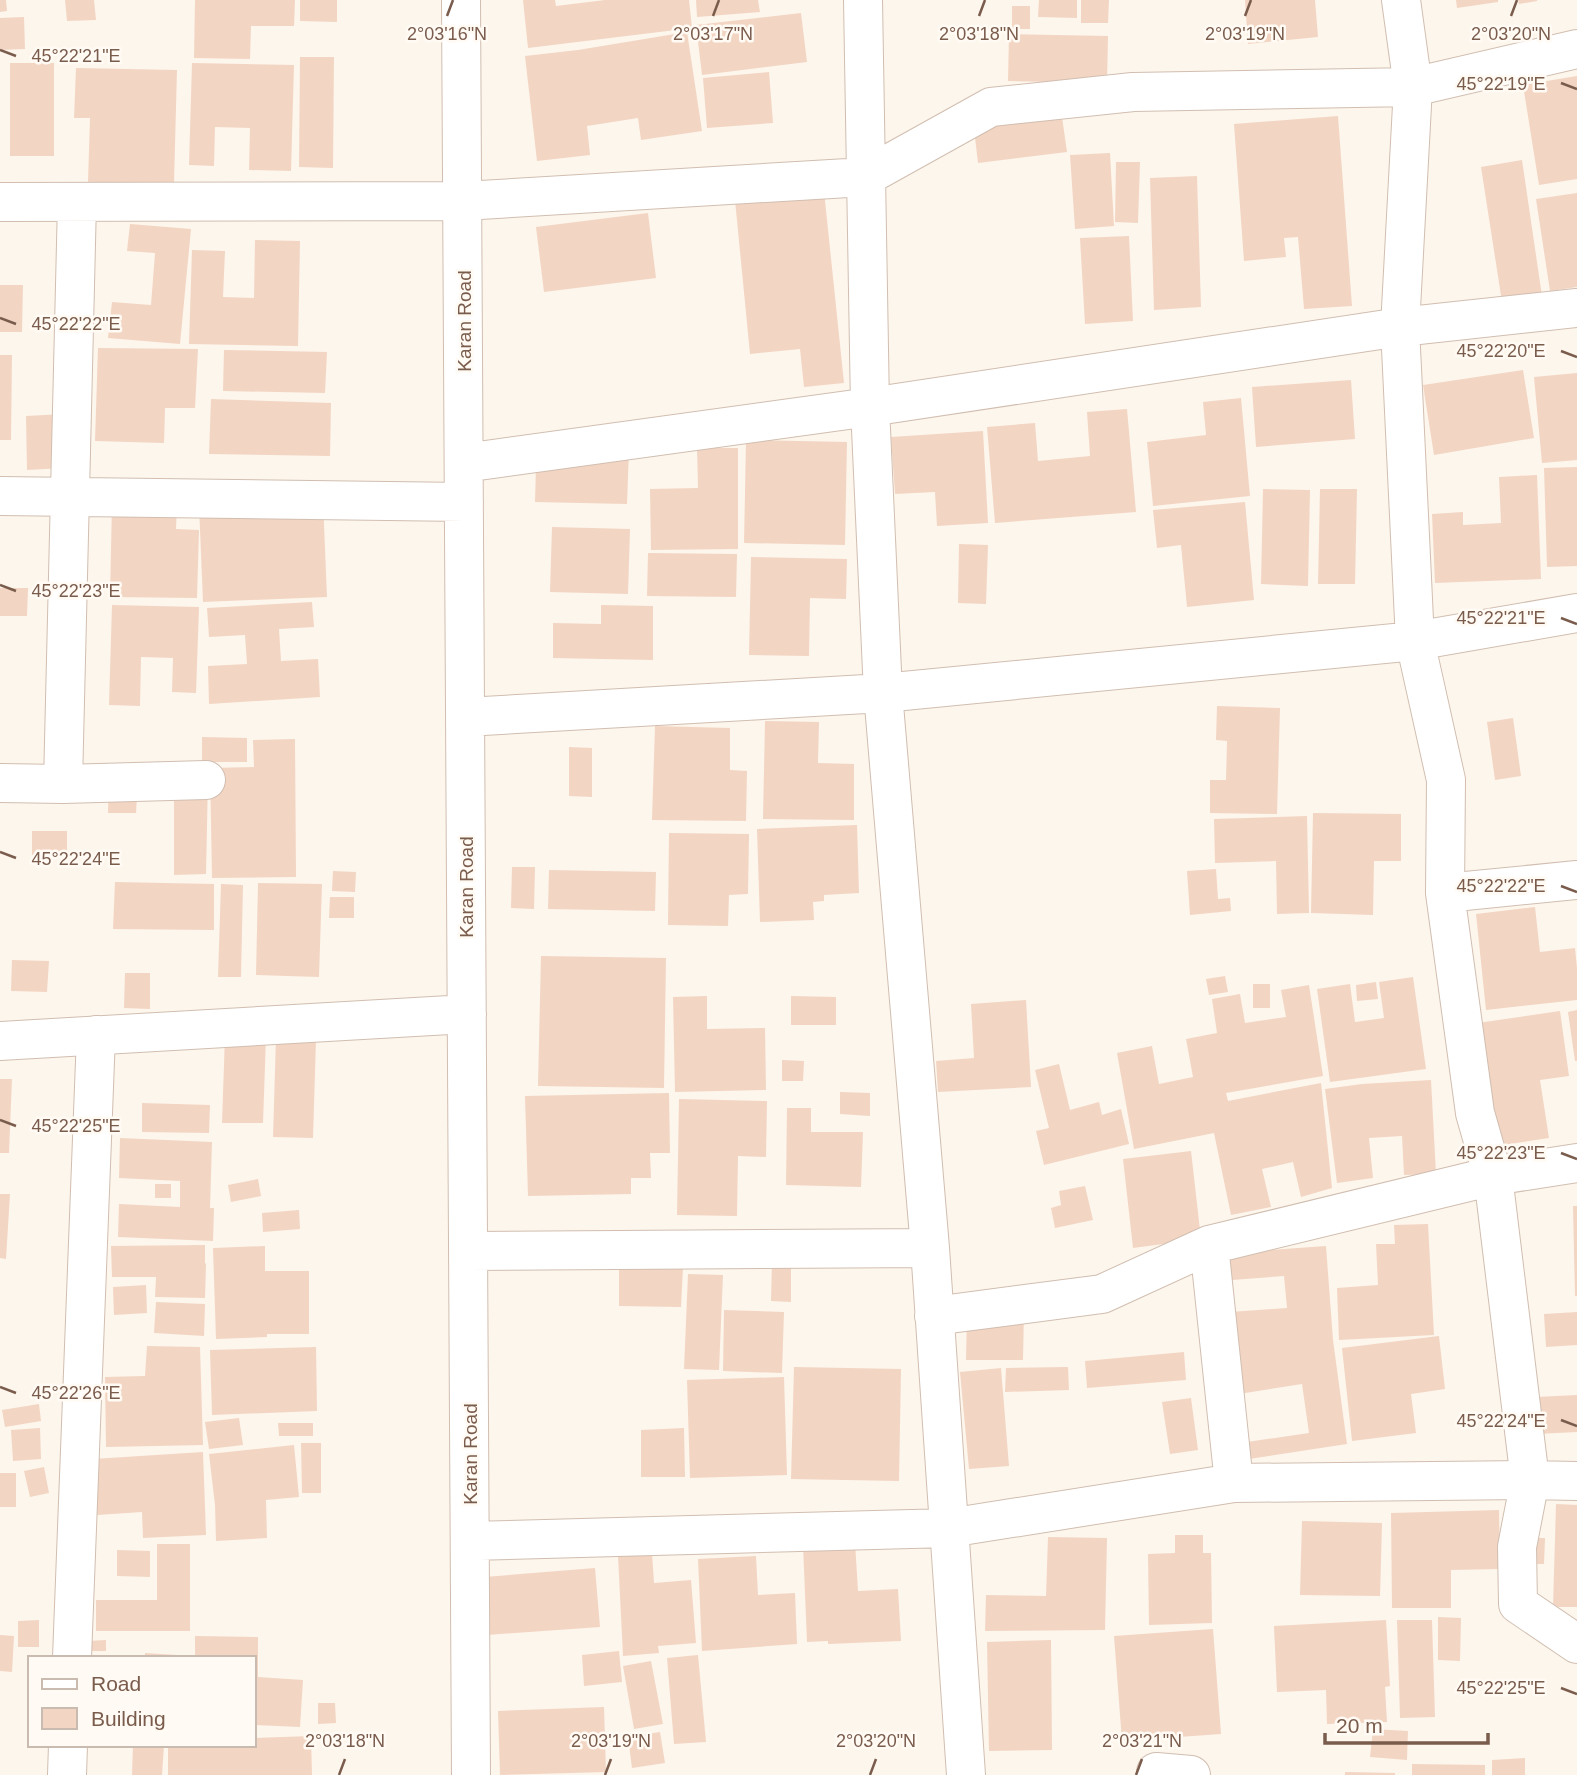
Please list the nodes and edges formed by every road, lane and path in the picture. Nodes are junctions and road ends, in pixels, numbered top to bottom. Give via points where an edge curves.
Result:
1 (461, 0) edge
2 (863, 0) edge
3 (1401, 0) edge
4 (1577, 49) edge
5 (1413, 87) junction
6 (865, 177) junction
7 (463, 201) junction
8 (0, 202) edge
9 (77, 202) junction
10 (1577, 308) edge
11 (1400, 327) junction
12 (870, 407) junction
13 (464, 463) junction
14 (0, 495) edge
15 (70, 496) junction
16 (464, 502) junction
17 (1577, 613) edge
18 (1415, 641) junction
19 (883, 693) junction
20 (466, 716) junction
21 (206, 780) dead end
22 (0, 783) edge
23 (63, 784) junction
24 (1577, 880) edge
25 (1446, 893) junction
26 (467, 1014) junction
27 (96, 1035) junction
28 (0, 1041) edge
29 (1577, 1163) edge
30 (1493, 1176) junction
31 (1209, 1245) junction
32 (930, 1248) junction
33 (468, 1251) junction
34 (934, 1316) junction
35 (1530, 1480) junction
36 (1577, 1481) edge
37 (1234, 1483) junction
38 (949, 1528) junction
39 (470, 1541) junction
40 (1577, 1644) edge
41 (72, 1656) edge
42 (68, 1747) edge
43 (67, 1775) edge
44 (471, 1775) edge
45 (966, 1775) edge

1 - 7 street, Karan Road
2 - 6 street
3 - 5 street
4 - 5 street
5 - 6 street via 1133,92 991,107
5 - 11 street
6 - 7 street
6 - 12 street
7 - 9 street
7 - 13 street, Karan Road
8 - 9 street
9 - 15 street
10 - 11 street
11 - 12 street
11 - 18 street
12 - 13 street
12 - 19 street
13 - 16 street, Karan Road
14 - 15 street
15 - 16 street
15 - 23 street
16 - 20 street, Karan Road
17 - 18 street
18 - 19 street
18 - 25 street via 1446,779
19 - 20 street
19 - 32 street
20 - 26 street, Karan Road
21 - 23 street
22 - 23 street
24 - 25 street
25 - 30 street via 1475,1113
26 - 27 street
26 - 33 street, Karan Road
27 - 28 street
27 - 41 street
29 - 30 street
30 - 31 street
30 - 35 street
31 - 34 street via 1102,1294
31 - 37 street
32 - 33 street
32 - 34 street
33 - 39 street, Karan Road
34 - 38 street
35 - 36 street
35 - 37 street
35 - 40 street via 1517,1547 1518,1604
37 - 38 street
38 - 39 street
38 - 45 street
39 - 44 street, Karan Road
42 - 43 street

